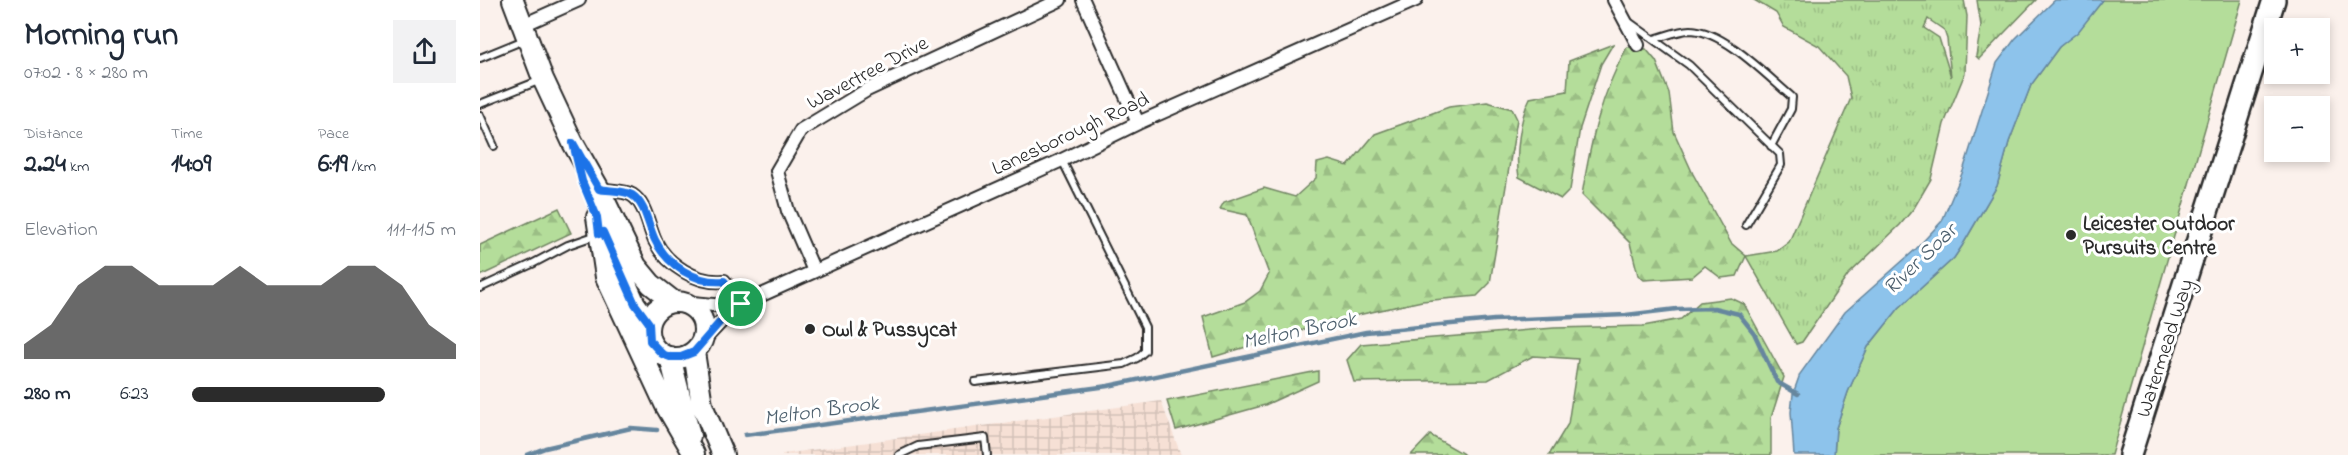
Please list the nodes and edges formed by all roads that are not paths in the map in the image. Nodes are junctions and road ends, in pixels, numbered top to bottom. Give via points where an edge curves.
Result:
1 (513, 0) edge
2 (579, 0) edge
3 (1060, 0) edge
4 (1083, 0) edge
5 (1416, 0) edge
6 (1614, 0) edge
7 (2274, 0) edge
8 (1621, 17) junction
9 (525, 31) junction
10 (1654, 39) junction
11 (1638, 45) dead end
12 (480, 58) edge
13 (543, 79) junction
14 (480, 104) edge
15 (480, 115) edge
16 (1138, 123) junction
17 (573, 143) junction
18 (494, 146) dead end
19 (1771, 146) junction
20 (1062, 160) junction
21 (599, 189) junction
22 (1746, 225) dead end
23 (599, 228) junction
24 (814, 271) junction
25 (480, 288) edge
26 (678, 302) junction
27 (738, 305) junction
28 (649, 323) junction
29 (697, 348) junction
30 (670, 357) junction
31 (975, 382) dead end
32 (694, 454) edge
33 (723, 455) edge
34 (899, 455) edge
35 (987, 455) edge
36 (2130, 455) edge

1 - 9 main road
2 - 9 street
3 - 24 street, Wavertree Drive via 867,90 801,130 777,171 788,211
4 - 16 street
5 - 16 street, Lanesborough Road
6 - 8 street
7 - 36 highway, Watermead Way
8 - 10 lane
8 - 11 street
9 - 12 lane
9 - 13 main road
10 - 19 lane via 1689,65
10 - 19 lane via 1689,30 1722,39 1792,97 1791,109
13 - 14 lane
13 - 17 main road
15 - 18 lane
16 - 20 street, Lanesborough Road
17 - 21 main road
17 - 23 main road
19 - 22 lane via 1780,154 1781,165
20 - 24 street, Lanesborough Road
20 - 31 lane via 1145,327 1145,351 1124,364
21 - 26 main road via 636,266 651,284
21 - 27 street via 631,194 641,205 656,242 672,262 695,277 724,281
23 - 25 lane
23 - 28 main road via 635,304
23 - 32 main road via 606,277 666,406
24 - 27 street, Lanesborough Road
26 - 27 street, Lanesborough Road
26 - 28 main road via 659,308
26 - 29 main road via 690,305 701,316 704,326
27 - 29 street, Lanesborough Road
28 - 30 main road via 648,332 655,348
29 - 30 main road via 687,356
29 - 33 main road via 702,405
30 - 32 main road
34 - 35 lane via 918,446 985,438

